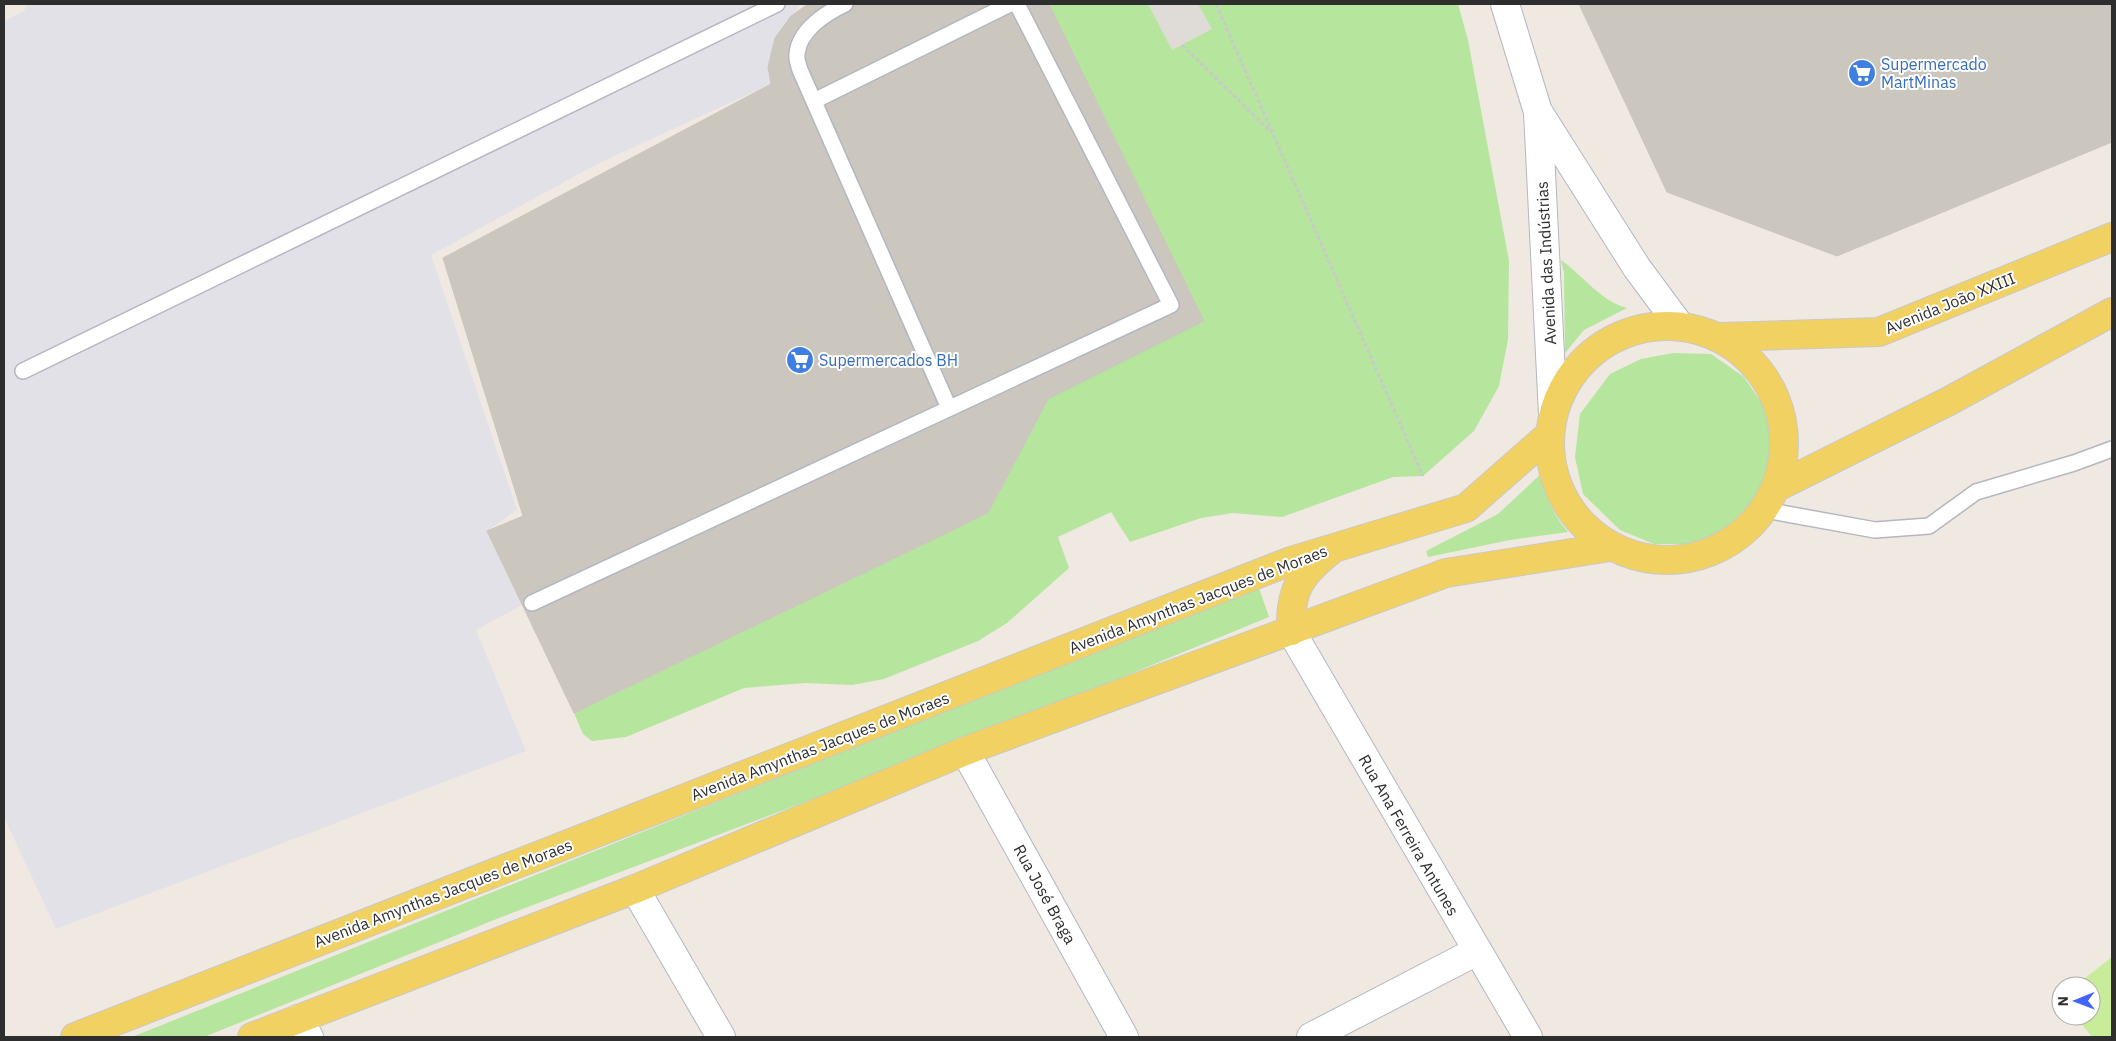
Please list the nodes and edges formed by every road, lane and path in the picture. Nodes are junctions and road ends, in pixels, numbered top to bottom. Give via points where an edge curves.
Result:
1 (776, 4) edge
2 (845, 4) edge
3 (1010, 4) edge
4 (1017, 4) edge
5 (1216, 4) edge
6 (1504, 4) edge
7 (1182, 45) dead end
8 (814, 102) junction
9 (1538, 112) junction
10 (1274, 134) junction
11 (2112, 237) edge
12 (2112, 312) edge
13 (1680, 326) junction
14 (1721, 337) junction
15 (23, 371) dead end
16 (949, 408) junction
17 (1552, 424) junction
18 (2112, 449) edge
19 (1423, 476) dead end
20 (1771, 499) junction
21 (1610, 547) junction
22 (1334, 548) junction
23 (532, 603) dead end
24 (1291, 631) junction
25 (965, 751) junction
26 (635, 889) junction
27 (1477, 950) junction
28 (303, 1028) edge
29 (75, 1037) edge
30 (252, 1037) edge
31 (721, 1037) edge
32 (1124, 1037) edge
33 (1311, 1037) edge
34 (1528, 1037) edge

1 - 15 lane
2 - 8 lane via 816,22 805,34 797,55
3 - 8 lane
4 - 16 lane via 1170,305
5 - 10 path
6 - 9 street, Avenida das Indústrias
7 - 10 path
8 - 16 lane
9 - 13 street, Avenida das Indústrias via 1637,268
9 - 17 street, Avenida das Indústrias
10 - 19 path
11 - 14 main road, Avenida João XXIII via 1879,332
12 - 20 main road
13 - 14 main road
13 - 17 main road via 1638,328 1600,346 1570,376
14 - 20 main road via 1755,364 1778,401 1786,444
16 - 23 lane
17 - 21 main road via 1552,468 1564,500 1584,526
17 - 22 main road, Avenida Amynthas Jacques de Moraes via 1466,508
18 - 20 lane via 1976,492 1929,526 1875,530
20 - 21 main road via 1734,541 1694,559 1651,561
21 - 24 main road via 1446,573
22 - 24 main road via 1308,569 1296,590 1291,608
22 - 29 main road, Avenida Amynthas Jacques de Moraes via 1291,561
24 - 25 main road
24 - 27 street, Rua Ana Ferreira Antunes
25 - 26 main road
25 - 32 street, Rua José Braga
26 - 28 main road
26 - 31 street
27 - 33 street
27 - 34 street, Rua Ana Ferreira Antunes
28 - 30 main road

